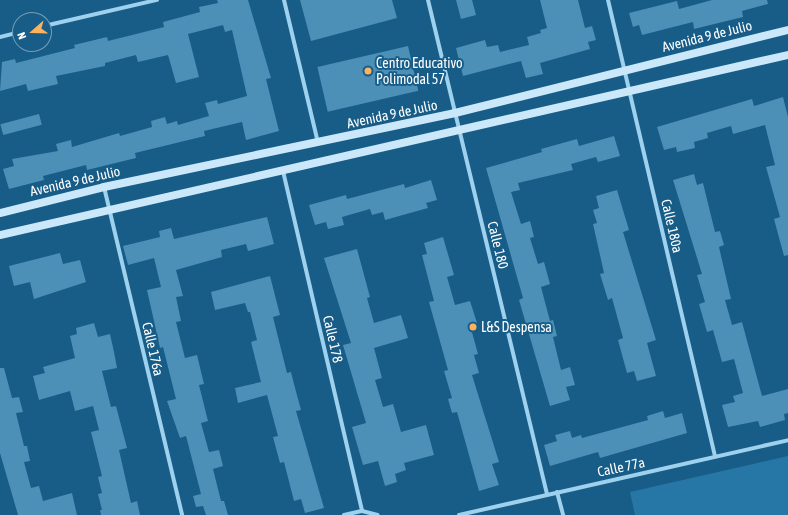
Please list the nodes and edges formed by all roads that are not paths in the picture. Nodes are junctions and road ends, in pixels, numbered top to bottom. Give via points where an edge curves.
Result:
1 (157, 0) edge
2 (284, 0) edge
3 (428, 0) edge
4 (608, 0) edge
5 (52, 24) edge
6 (788, 30) edge
7 (12, 34) edge
8 (0, 37) edge
9 (788, 55) edge
10 (624, 70) junction
11 (630, 91) junction
12 (455, 113) junction
13 (459, 131) junction
14 (318, 143) junction
15 (283, 171) junction
16 (104, 187) junction
17 (110, 211) junction
18 (0, 212) edge
19 (0, 235) edge
20 (788, 440) edge
21 (715, 457) junction
22 (557, 492) junction
23 (547, 494) junction
24 (362, 511) junction
25 (182, 515) edge
26 (344, 515) edge
27 (378, 515) edge
28 (459, 515) edge
29 (563, 515) edge

1 - 5 street
2 - 14 street
3 - 12 street, Calle 180
4 - 10 street, Calle 180a
6 - 10 main road, Avenida 9 de Julio
7 - 8 street
9 - 11 main road
10 - 11 street, Calle 180a
10 - 12 main road, Avenida 9 de Julio
11 - 13 main road
11 - 21 street, Calle 180a
12 - 13 street, Calle 180
12 - 14 main road, Avenida 9 de Julio
13 - 15 main road
13 - 23 street, Calle 180
14 - 16 main road, Avenida 9 de Julio
15 - 17 main road
15 - 24 street, Calle 178
16 - 17 street, Calle 176a
16 - 18 main road, Avenida 9 de Julio
17 - 19 main road
17 - 25 street, Calle 176a
20 - 21 street, Calle 77a
21 - 22 street, Calle 77a
22 - 23 street, Calle 77a
22 - 29 street
23 - 28 street, Calle 77a
24 - 26 street
24 - 27 street

